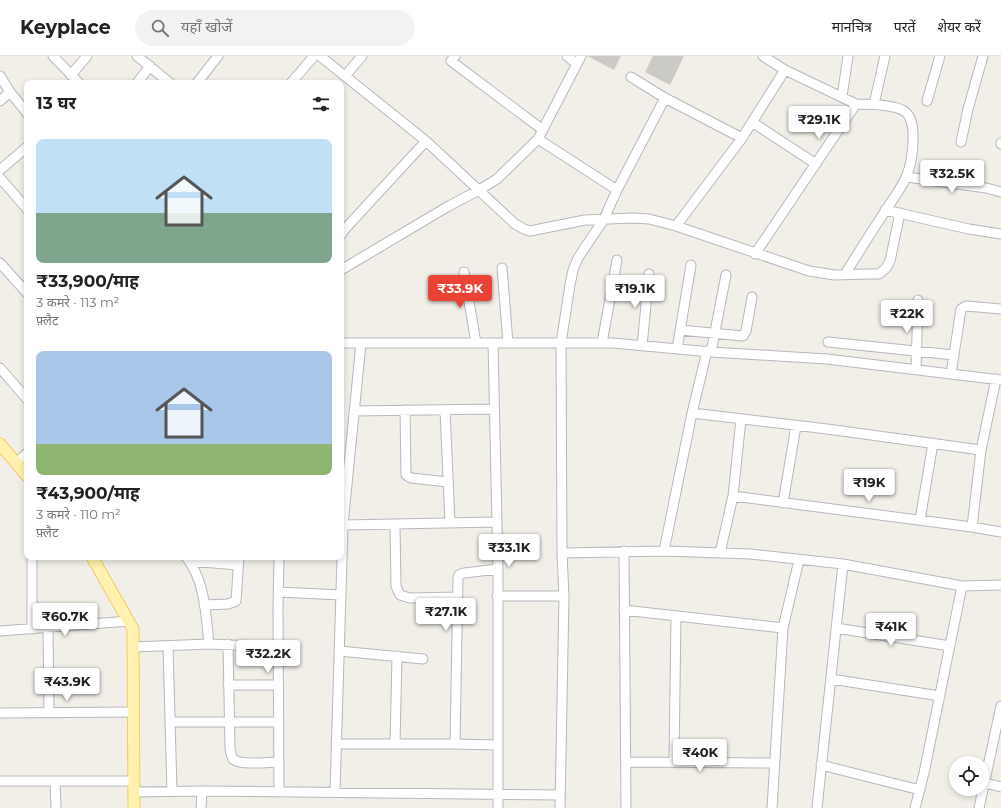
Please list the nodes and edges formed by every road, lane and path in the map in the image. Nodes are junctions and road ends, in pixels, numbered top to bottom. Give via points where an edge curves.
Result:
1 (53, 56) edge
2 (88, 56) edge
3 (137, 56) edge
4 (218, 56) edge
5 (314, 56) edge
6 (320, 56) edge
7 (362, 56) edge
8 (567, 56) edge
9 (765, 56) edge
10 (848, 56) edge
11 (885, 56) edge
12 (940, 56) edge
13 (983, 56) edge
14 (450, 58) edge
15 (579, 60) edge
16 (150, 66) junction
17 (785, 70) junction
18 (71, 75) junction
19 (0, 76) edge
20 (345, 76) junction
21 (631, 78) dead end
22 (76, 80) edge
23 (139, 80) edge
24 (166, 80) edge
25 (199, 80) edge
26 (294, 80) edge
27 (10, 92) junction
28 (842, 97) junction
29 (665, 98) junction
30 (0, 101) edge
31 (927, 101) dead end
32 (856, 104) junction
33 (874, 104) junction
34 (24, 109) edge
35 (752, 122) junction
36 (543, 130) junction
37 (742, 138) junction
38 (538, 139) junction
39 (426, 141) junction
40 (961, 142) dead end
41 (24, 150) edge
42 (816, 164) junction
43 (0, 170) edge
44 (907, 177) junction
45 (0, 178) edge
46 (479, 190) junction
47 (616, 190) junction
48 (1001, 192) edge
49 (24, 206) edge
50 (885, 210) junction
51 (900, 213) junction
52 (604, 219) junction
53 (676, 226) junction
54 (344, 229) edge
55 (1001, 234) edge
56 (755, 254) junction
57 (617, 260) dead end
58 (0, 263) edge
59 (691, 265) dead end
60 (344, 268) edge
61 (502, 268) dead end
62 (464, 272) dead end
63 (648, 274) dead end
64 (845, 274) junction
65 (726, 275) dead end
66 (24, 290) edge
67 (752, 298) dead end
68 (918, 300) dead end
69 (1001, 309) edge
70 (680, 330) junction
71 (715, 334) junction
72 (828, 342) dead end
73 (344, 343) edge
74 (361, 343) junction
75 (476, 343) junction
76 (493, 343) junction
77 (508, 343) junction
78 (562, 343) junction
79 (602, 343) junction
80 (642, 346) junction
81 (677, 349) junction
82 (917, 351) junction
83 (709, 352) junction
84 (954, 355) junction
85 (0, 368) edge
86 (916, 369) junction
87 (951, 374) junction
88 (998, 379) edge
89 (24, 387) edge
90 (20, 391) junction
91 (24, 396) edge
92 (494, 409) junction
93 (405, 410) junction
94 (445, 410) junction
95 (354, 411) junction
96 (692, 413) junction
97 (741, 419) junction
98 (796, 426) junction
99 (933, 443) junction
100 (0, 444) edge
101 (981, 450) junction
102 (24, 455) edge
103 (16, 462) junction
104 (24, 472) edge
105 (448, 482) junction
106 (733, 496) junction
107 (783, 503) junction
108 (344, 515) edge
109 (920, 520) junction
110 (497, 522) junction
111 (450, 523) junction
112 (395, 524) junction
113 (344, 525) edge
114 (972, 527) junction
115 (1001, 532) edge
116 (624, 551) junction
117 (664, 551) junction
118 (562, 553) junction
119 (720, 553) junction
120 (32, 560) edge
121 (94, 560) edge
122 (188, 560) edge
123 (212, 560) edge
124 (280, 560) edge
125 (342, 560) edge
126 (799, 560) junction
127 (238, 561) edge
128 (844, 564) junction
129 (498, 569) junction
130 (1001, 585) edge
131 (962, 586) junction
132 (278, 592) junction
133 (341, 595) junction
134 (497, 596) junction
135 (564, 596) junction
136 (457, 597) junction
137 (204, 605) junction
138 (624, 610) junction
139 (676, 616) junction
140 (129, 621) junction
141 (48, 628) junction
142 (783, 628) junction
143 (836, 628) junction
144 (32, 629) junction
145 (0, 631) edge
146 (209, 644) junction
147 (228, 644) junction
148 (168, 646) junction
149 (950, 646) junction
150 (133, 647) junction
151 (278, 647) junction
152 (339, 651) junction
153 (397, 656) junction
154 (423, 659) dead end
155 (831, 679) junction
156 (228, 684) junction
157 (278, 685) junction
158 (940, 696) junction
159 (1001, 706) edge
160 (133, 712) junction
161 (0, 713) edge
162 (49, 713) junction
163 (999, 720) edge
164 (170, 722) junction
165 (229, 722) junction
166 (279, 722) junction
167 (336, 744) junction
168 (395, 744) junction
169 (455, 744) junction
170 (498, 745) junction
171 (279, 762) junction
172 (626, 762) junction
173 (674, 762) junction
174 (775, 763) junction
175 (821, 765) junction
176 (989, 765) edge
177 (0, 781) edge
178 (55, 781) junction
179 (134, 781) junction
180 (989, 784) edge
181 (1001, 787) edge
182 (920, 790) junction
183 (202, 791) junction
184 (134, 792) junction
185 (172, 792) junction
186 (279, 792) junction
187 (335, 792) junction
188 (498, 794) junction
189 (560, 795) junction
190 (982, 796) edge
191 (56, 808) edge
192 (134, 808) edge
193 (202, 808) edge
194 (498, 808) edge
195 (560, 808) edge
196 (626, 808) edge
197 (772, 808) edge
198 (817, 808) edge
199 (915, 808) edge
200 (979, 808) edge

1 - 18 street
2 - 18 street
3 - 16 street
4 - 25 street
5 - 26 street
6 - 20 street
7 - 20 street
8 - 15 street
9 - 17 street
10 - 28 street
11 - 33 street
12 - 31 street
13 - 40 street
14 - 36 street
15 - 36 street
16 - 23 street
16 - 24 street
17 - 28 street
17 - 35 street
18 - 22 street
19 - 27 street
20 - 39 street
21 - 29 street
27 - 30 street
27 - 34 street
28 - 32 street
29 - 37 street
29 - 47 street
32 - 33 street
32 - 42 street
33 - 44 street via 904,111 910,119 913,131 912,154
35 - 37 street
35 - 42 street
36 - 38 street
37 - 53 street
38 - 46 street via 497,179
38 - 47 street
39 - 46 street
39 - 54 street
41 - 43 street
42 - 56 street
44 - 48 street
44 - 50 street
45 - 49 street
46 - 52 street via 515,224 530,231 585,220
46 - 60 street
47 - 52 street
50 - 51 street
50 - 64 street
51 - 55 street
51 - 64 street via 890,261 886,268 879,274
52 - 53 street via 649,219
52 - 78 street via 573,270
53 - 56 street
56 - 64 street via 808,271
57 - 79 street
58 - 66 street
59 - 70 street
61 - 77 street
62 - 75 street
63 - 80 street
65 - 71 street
67 - 71 street via 745,334
68 - 82 street
69 - 84 street via 962,307 959,312
70 - 71 street
70 - 81 street
71 - 83 street
72 - 82 street
73 - 74 street
74 - 75 street
74 - 95 street
75 - 76 street
76 - 77 street
76 - 92 street
77 - 78 street
78 - 79 street
78 - 118 street
79 - 80 street
80 - 81 street
81 - 83 street
82 - 84 street
82 - 86 street
83 - 86 street via 827,359
83 - 96 street
84 - 87 street
85 - 90 street
86 - 87 street
87 - 88 street
88 - 101 street
89 - 90 street
90 - 91 street
92 - 94 street
92 - 110 street
93 - 94 street
93 - 95 street
93 - 105 street via 406,475 411,478
94 - 105 street
95 - 108 street
96 - 97 street
96 - 117 street
97 - 98 street
97 - 106 street
98 - 99 street
98 - 107 street
99 - 101 street
99 - 109 street
100 - 103 main road
101 - 114 street
102 - 103 street
103 - 104 main road
105 - 111 street
106 - 107 street
106 - 119 street
107 - 109 street
109 - 114 street
110 - 111 street
110 - 129 street
111 - 112 street
112 - 113 street
112 - 136 street via 396,586 400,595 410,598
114 - 115 street
116 - 117 street
116 - 118 street
116 - 138 street
117 - 119 street
118 - 135 street
119 - 126 street
120 - 144 street
121 - 140 main road
122 - 137 street via 200,584
123 - 127 street
124 - 132 street
125 - 133 street
126 - 128 street
126 - 142 street
127 - 137 street via 236,601
128 - 131 street
128 - 143 street
129 - 134 street
129 - 136 street via 461,574 458,578
130 - 131 street
131 - 149 street
132 - 133 street
132 - 151 street
133 - 152 street
134 - 135 street
134 - 170 street
135 - 189 street
136 - 169 street
137 - 146 street
138 - 139 street
138 - 172 street
139 - 142 street
139 - 173 street
140 - 141 street
140 - 150 main road via 133,629
141 - 144 street
141 - 162 street
142 - 174 street
143 - 149 street
143 - 155 street
144 - 145 street
146 - 147 street
146 - 148 street
147 - 151 street
147 - 156 street
148 - 150 street
148 - 164 street
149 - 158 street
150 - 160 main road
151 - 157 street
152 - 153 street
152 - 167 street
153 - 154 street
153 - 168 street
155 - 158 street
155 - 175 street
156 - 157 street
156 - 165 street
157 - 166 street
158 - 182 street
159 - 163 street
160 - 162 street
160 - 179 main road
161 - 162 street
163 - 176 street
164 - 165 street
164 - 185 street
165 - 166 street
165 - 171 street via 230,749 234,759 242,763
166 - 171 street
167 - 168 street
167 - 187 street
168 - 169 street
169 - 170 street
170 - 188 street
171 - 186 street
172 - 173 street
172 - 196 street
173 - 174 street
174 - 197 street
175 - 182 street
175 - 198 street
177 - 178 street
178 - 179 street
178 - 191 street
179 - 184 main road
180 - 181 street
182 - 199 street
183 - 185 street
183 - 186 street
183 - 193 street
184 - 185 street
184 - 192 main road
186 - 187 street
187 - 188 street
188 - 189 street
188 - 194 street
189 - 195 street
190 - 200 street

